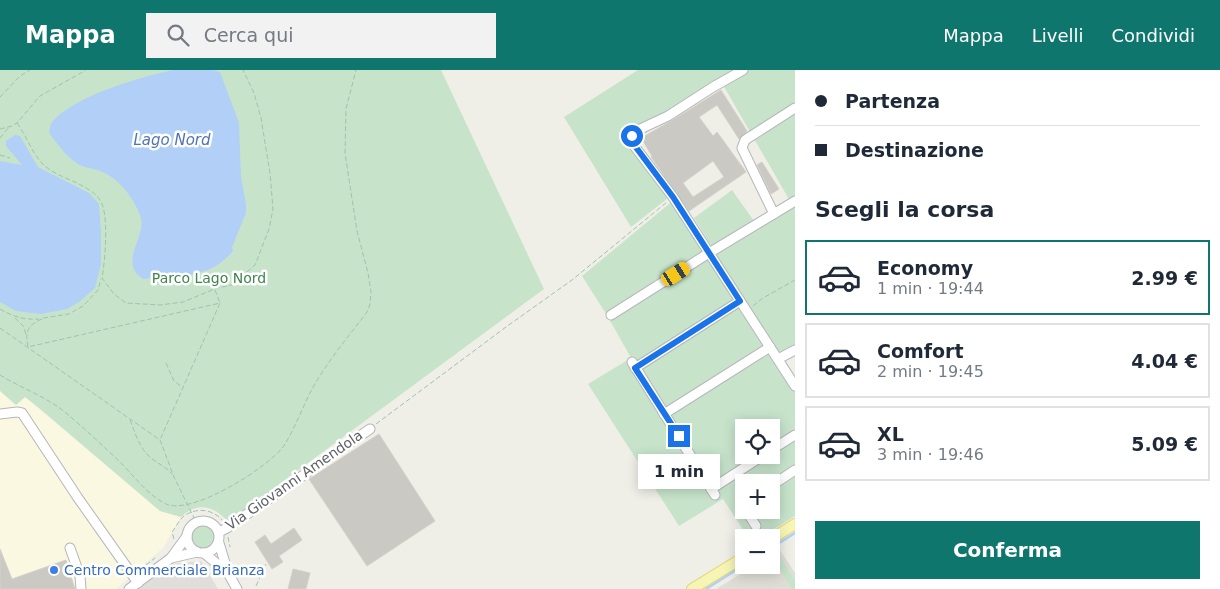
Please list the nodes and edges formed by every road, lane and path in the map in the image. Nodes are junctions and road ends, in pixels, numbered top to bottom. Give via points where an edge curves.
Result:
1 (30, 70) edge
2 (86, 70) edge
3 (243, 70) edge
4 (356, 70) edge
5 (743, 70) edge
6 (0, 97) edge
7 (795, 108) edge
8 (17, 123) junction
9 (9, 127) junction
10 (0, 129) edge
11 (0, 138) edge
12 (0, 154) edge
13 (10, 158) dead end
14 (673, 197) junction
15 (795, 201) edge
16 (774, 214) junction
17 (709, 253) junction
18 (102, 278) junction
19 (795, 280) edge
20 (215, 290) junction
21 (740, 301) junction
22 (220, 303) junction
23 (0, 309) edge
24 (747, 312) junction
25 (611, 315) dead end
26 (15, 318) junction
27 (42, 319) junction
28 (0, 328) edge
29 (26, 336) junction
30 (28, 347) junction
31 (770, 347) junction
32 (795, 350) edge
33 (778, 359) junction
34 (166, 363) dead end
35 (0, 375) edge
36 (795, 386) edge
37 (183, 387) junction
38 (0, 414) edge
39 (664, 414) junction
40 (130, 420) junction
41 (370, 428) joint
42 (795, 435) edge
43 (160, 440) junction
44 (780, 444) edge
45 (752, 464) edge
46 (795, 470) edge
47 (174, 477) junction
48 (780, 480) edge
49 (187, 504) junction
50 (190, 512) junction
51 (752, 519) edge
52 (196, 522) junction
53 (795, 524) edge
54 (756, 526) dead end
55 (223, 530) junction
56 (780, 533) edge
57 (187, 536) junction
58 (219, 543) junction
59 (70, 548) dead end
60 (201, 553) junction
61 (160, 555) dead end
62 (173, 556) junction
63 (735, 562) edge
64 (266, 564) dead end
65 (146, 565) dead end
66 (228, 574) junction
67 (138, 582) junction
68 (256, 586) dead end
69 (81, 589) edge
70 (130, 589) edge
71 (237, 589) edge
72 (692, 589) edge

1 - 6 path
2 - 8 path via 40,96
3 - 20 path via 261,118 273,209 255,265 235,284
4 - 49 path via 346,109 345,153 357,231 371,292 367,312 312,389 283,447 266,464 230,487
5 - 14 street via 632,136 632,142
7 - 16 street via 744,140 742,148
8 - 9 path
8 - 18 path via 42,163 90,190 101,202 105,244
9 - 10 path
9 - 11 path
12 - 13 path
14 - 17 street
14 - 41 path via 572,280
15 - 16 street
16 - 17 street
17 - 21 street
17 - 25 street
18 - 20 path via 126,303 142,305 183,302
18 - 27 path via 98,290 84,306 69,314
19 - 24 path via 763,298
20 - 22 path
21 - 24 street
21 - 39 street via 633,365
22 - 30 path
22 - 37 path
23 - 26 path
24 - 31 street
26 - 27 path
26 - 29 path via 24,327
27 - 29 path via 28,327
28 - 30 path
29 - 30 path
30 - 40 path
31 - 33 street
31 - 39 street
32 - 33 street
33 - 36 street
34 - 37 path via 174,381
35 - 49 path via 64,411 164,504
37 - 43 path
38 - 67 street via 22,413
39 - 45 street via 713,492
40 - 43 path
40 - 47 path via 149,457 167,468
41 - 55 street, Via Giovanni Amendola
42 - 44 street
43 - 47 path
46 - 48 street
47 - 49 path
49 - 50 path
50 - 52 path
50 - 55 path via 214,512
50 - 62 path via 172,532 173,545 170,547
51 - 54 street
52 - 55 street via 210,522
52 - 57 street
53 - 56 main road
55 - 58 street
57 - 60 street via 190,546
57 - 62 street
58 - 60 street via 211,551
58 - 66 street
59 - 69 street
60 - 62 street
60 - 66 street
61 - 65 path
62 - 67 street
63 - 72 main road
64 - 68 path
66 - 71 street
67 - 70 street

